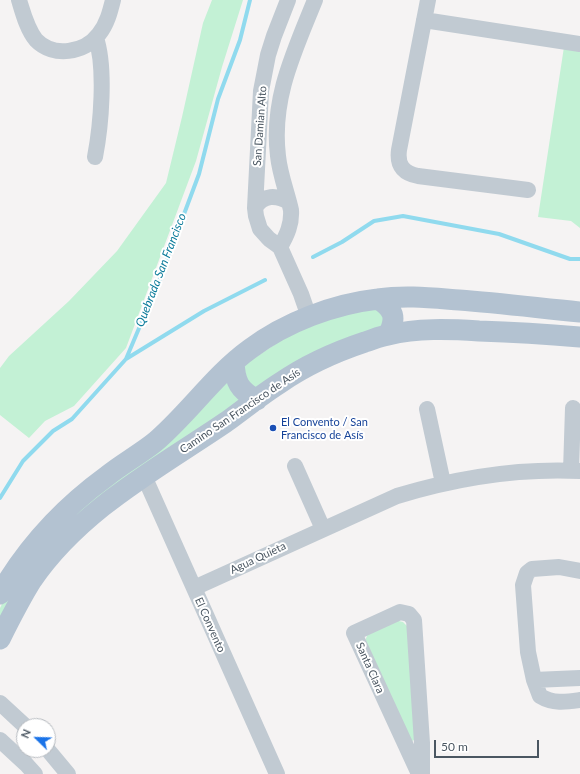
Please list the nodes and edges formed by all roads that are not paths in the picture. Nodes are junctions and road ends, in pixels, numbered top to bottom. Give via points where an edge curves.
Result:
1 (19, 0) edge
2 (113, 0) edge
3 (288, 0) edge
4 (315, 0) edge
5 (428, 0) edge
6 (424, 20) junction
7 (96, 38) junction
8 (580, 44) edge
9 (95, 157) dead end
10 (528, 190) dead end
11 (290, 202) junction
12 (255, 208) junction
13 (280, 247) junction
14 (378, 298) junction
15 (558, 310) junction
16 (580, 312) edge
17 (308, 317) junction
18 (388, 335) junction
19 (558, 335) junction
20 (580, 337) edge
21 (234, 362) junction
22 (257, 400) junction
23 (574, 408) dead end
24 (426, 409) dead end
25 (295, 466) dead end
26 (576, 471) edge
27 (144, 476) junction
28 (443, 483) junction
29 (323, 529) junction
30 (580, 571) edge
31 (194, 588) junction
32 (0, 594) edge
33 (0, 638) edge
34 (580, 678) edge
35 (534, 680) junction
36 (580, 700) edge
37 (0, 703) edge
38 (16, 718) edge
39 (0, 740) edge
40 (55, 758) edge
41 (35, 774) edge
42 (68, 774) edge
43 (277, 774) edge
44 (420, 774) edge

1 - 7 street via 32,34 46,46 72,51
2 - 7 street via 105,26
3 - 12 street, San Damian Alto via 268,55 261,91
4 - 11 street, San Damian Alto via 286,75 277,118 278,158
5 - 6 street
6 - 8 street
6 - 10 street via 398,156 400,165 406,172 418,176
7 - 9 street via 100,54 101,93
11 - 12 street via 269,197 259,200
11 - 13 street, San Damian Alto via 291,221
12 - 13 street, San Damian Alto via 260,228
13 - 17 street, San Damian Alto via 301,294
14 - 15 main road via 441,299
14 - 17 main road
14 - 18 main road via 388,304 393,314 393,325
15 - 16 main road
15 - 19 main road
17 - 21 main road via 268,337
18 - 19 main road, Camino San Francisco de Asís via 443,329
18 - 22 main road, Camino San Francisco de Asís via 326,357 279,383
19 - 20 main road, Camino San Francisco de Asís
21 - 22 main road via 234,374 239,385
21 - 32 main road via 155,442 70,505 32,546
22 - 27 main road, Camino San Francisco de Asís
23 - 26 street, Agua Quieta
24 - 28 street
25 - 29 street
26 - 28 street, Agua Quieta via 519,472
27 - 31 street, El Convento
27 - 33 main road, Camino San Francisco de Asís via 117,494 57,550 32,580
28 - 29 street, Agua Quieta via 397,496
29 - 31 street, Agua Quieta
30 - 35 street via 559,567 532,568 527,573 523,585 526,637
31 - 43 street, El Convento
34 - 35 street
35 - 36 street via 540,696 545,699 562,702
37 - 38 street
39 - 41 street
40 - 42 street
44 - 44 street, Santa Clara via 422,743 414,620 410,614 400,612 354,633

